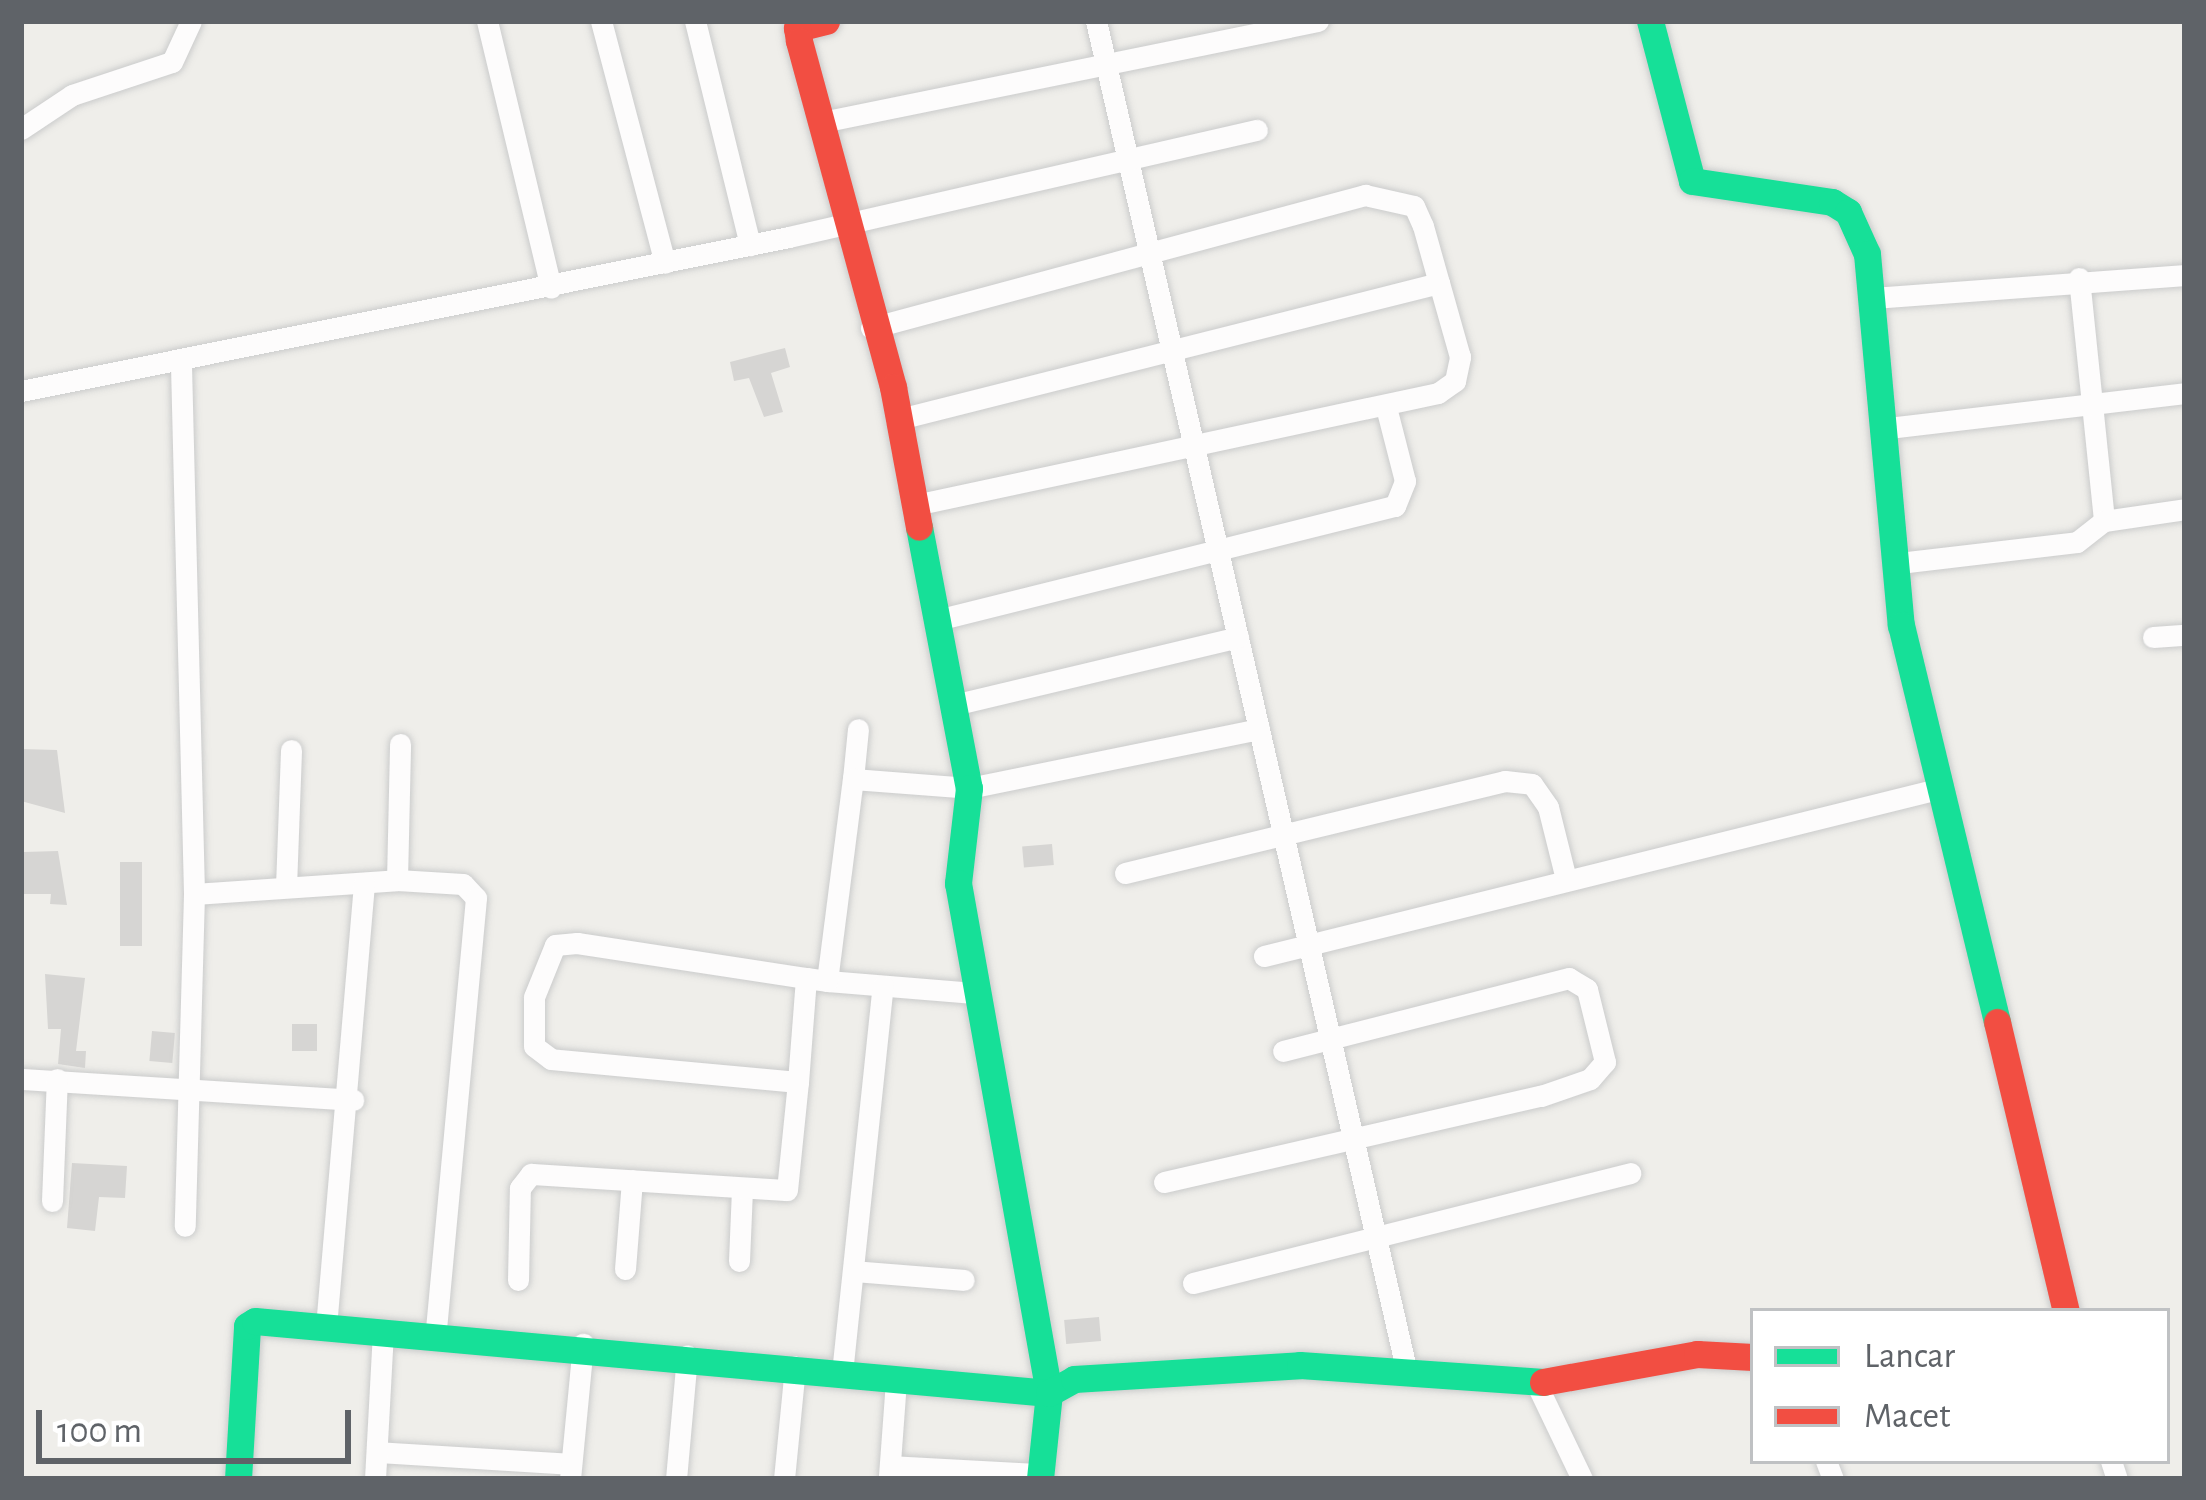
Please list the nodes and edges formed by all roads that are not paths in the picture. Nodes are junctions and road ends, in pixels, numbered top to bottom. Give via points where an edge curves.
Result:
1 (191, 21) edge
2 (487, 21) edge
3 (601, 21) edge
4 (695, 21) edge
5 (826, 21) edge
6 (1096, 21) edge
7 (1318, 21) edge
8 (1650, 21) edge
9 (796, 25) edge
10 (1107, 64) junction
11 (822, 122) junction
12 (21, 129) edge
13 (1257, 130) dead end
14 (1129, 158) junction
15 (843, 221) junction
16 (750, 245) junction
17 (1150, 253) junction
18 (665, 263) junction
19 (2185, 275) edge
20 (2079, 278) junction
21 (1439, 283) junction
22 (551, 287) junction
23 (1874, 298) junction
24 (871, 328) junction
25 (1173, 352) junction
26 (181, 365) junction
27 (21, 392) edge
28 (2185, 393) edge
29 (2090, 409) junction
30 (1388, 411) junction
31 (899, 419) junction
32 (1888, 428) junction
33 (1195, 449) junction
34 (916, 505) junction
35 (2185, 509) edge
36 (2104, 521) junction
37 (1218, 550) junction
38 (1899, 563) junction
39 (937, 620) junction
40 (2185, 635) edge
41 (1238, 637) junction
42 (2153, 637) dead end
43 (953, 705) junction
44 (1259, 728) junction
45 (858, 729) dead end
46 (400, 744) dead end
47 (291, 751) dead end
48 (854, 779) junction
49 (969, 788) junction
50 (1938, 789) junction
51 (1284, 837) junction
52 (1125, 873) dead end
53 (1566, 879) junction
54 (397, 880) junction
55 (364, 884) junction
56 (286, 887) junction
57 (194, 894) junction
58 (1308, 940) junction
59 (1264, 956) dead end
60 (817, 980) junction
61 (884, 986) junction
62 (974, 993) junction
63 (1329, 1034) junction
64 (1283, 1051) dead end
65 (21, 1079) edge
66 (56, 1079) junction
67 (798, 1082) junction
68 (189, 1087) junction
69 (352, 1100) junction
70 (1354, 1142) junction
71 (1630, 1173) dead end
72 (632, 1180) junction
73 (1164, 1182) dead end
74 (742, 1190) junction
75 (52, 1202) dead end
76 (185, 1226) dead end
77 (1376, 1237) junction
78 (739, 1261) dead end
79 (625, 1268) dead end
80 (853, 1271) junction
81 (518, 1280) dead end
82 (964, 1280) dead end
83 (1193, 1283) dead end
84 (2065, 1308) edge
85 (326, 1328) junction
86 (383, 1332) junction
87 (436, 1334) junction
88 (583, 1344) junction
89 (687, 1355) junction
90 (1750, 1357) edge
91 (794, 1367) junction
92 (1407, 1372) junction
93 (842, 1373) junction
94 (896, 1380) junction
95 (1536, 1383) junction
96 (1049, 1393) junction
97 (377, 1452) junction
98 (571, 1472) edge
99 (890, 1472) edge
100 (1040, 1476) edge
101 (238, 1479) edge
102 (375, 1479) edge
103 (676, 1479) edge
104 (784, 1479) edge
105 (1582, 1479) edge

1 - 12 street via 172,62 72,95
2 - 22 street
3 - 18 street
4 - 16 street
5 - 9 street
6 - 10 street
7 - 10 street
8 - 23 street via 1692,181 1841,206 1867,254
9 - 11 street
10 - 11 street
10 - 14 street
11 - 15 street
13 - 14 street
14 - 15 street
14 - 17 street
15 - 16 street
15 - 24 street
16 - 18 street
17 - 21 street via 1394,196 1414,206
17 - 24 street
17 - 25 street
18 - 22 street
19 - 20 street
20 - 23 street
20 - 29 street
21 - 25 street
21 - 30 street via 1460,357 1455,381
22 - 26 street
23 - 32 street
24 - 31 street
25 - 31 street
25 - 33 street
26 - 27 street
26 - 57 street
28 - 29 street
29 - 32 street
29 - 36 street
30 - 33 street
30 - 37 street via 1406,481 1395,506
31 - 34 street
32 - 38 street
33 - 34 street
33 - 37 street
34 - 39 street
35 - 36 street
36 - 38 street via 2077,542
37 - 39 street
37 - 41 street
38 - 50 street via 1901,625
39 - 43 street
40 - 42 street
41 - 43 street
41 - 44 street
43 - 49 street
44 - 49 street
44 - 51 street
45 - 48 street
46 - 54 street
47 - 56 street
48 - 49 street
48 - 60 street
49 - 62 street via 958,883
50 - 53 street
50 - 84 street
51 - 52 street
51 - 53 street via 1505,781 1532,784 1548,807
51 - 58 street
53 - 58 street
54 - 55 street
54 - 87 street via 463,884 476,898
55 - 56 street
55 - 69 street
56 - 57 street
57 - 68 street
58 - 59 street
58 - 63 street
60 - 61 street
60 - 67 street
60 - 67 street via 577,943 543,956 533,998 534,1046 551,1059
61 - 62 street
61 - 80 street
62 - 96 street
63 - 64 street
63 - 70 street
63 - 70 street via 1568,978 1587,989 1598,1020 1605,1062 1590,1079
65 - 66 street
66 - 68 street
66 - 75 street
67 - 74 street via 787,1190
68 - 69 street
68 - 76 street
69 - 85 street
70 - 73 street
70 - 77 street
71 - 77 street
72 - 74 street
72 - 79 street
72 - 81 street via 530,1174 520,1188
74 - 78 street
77 - 83 street
77 - 92 street
80 - 82 street
80 - 93 street
85 - 86 street
85 - 101 street via 247,1326
86 - 87 street
86 - 97 street
87 - 88 street
88 - 89 street
88 - 98 street
89 - 91 street
89 - 103 street
90 - 95 street via 1697,1354
91 - 93 street
91 - 104 street
92 - 95 street
92 - 96 street via 1300,1365 1074,1378
93 - 94 street
94 - 96 street
94 - 99 street
95 - 105 street
96 - 100 street
97 - 98 street
97 - 102 street
99 - 100 street

